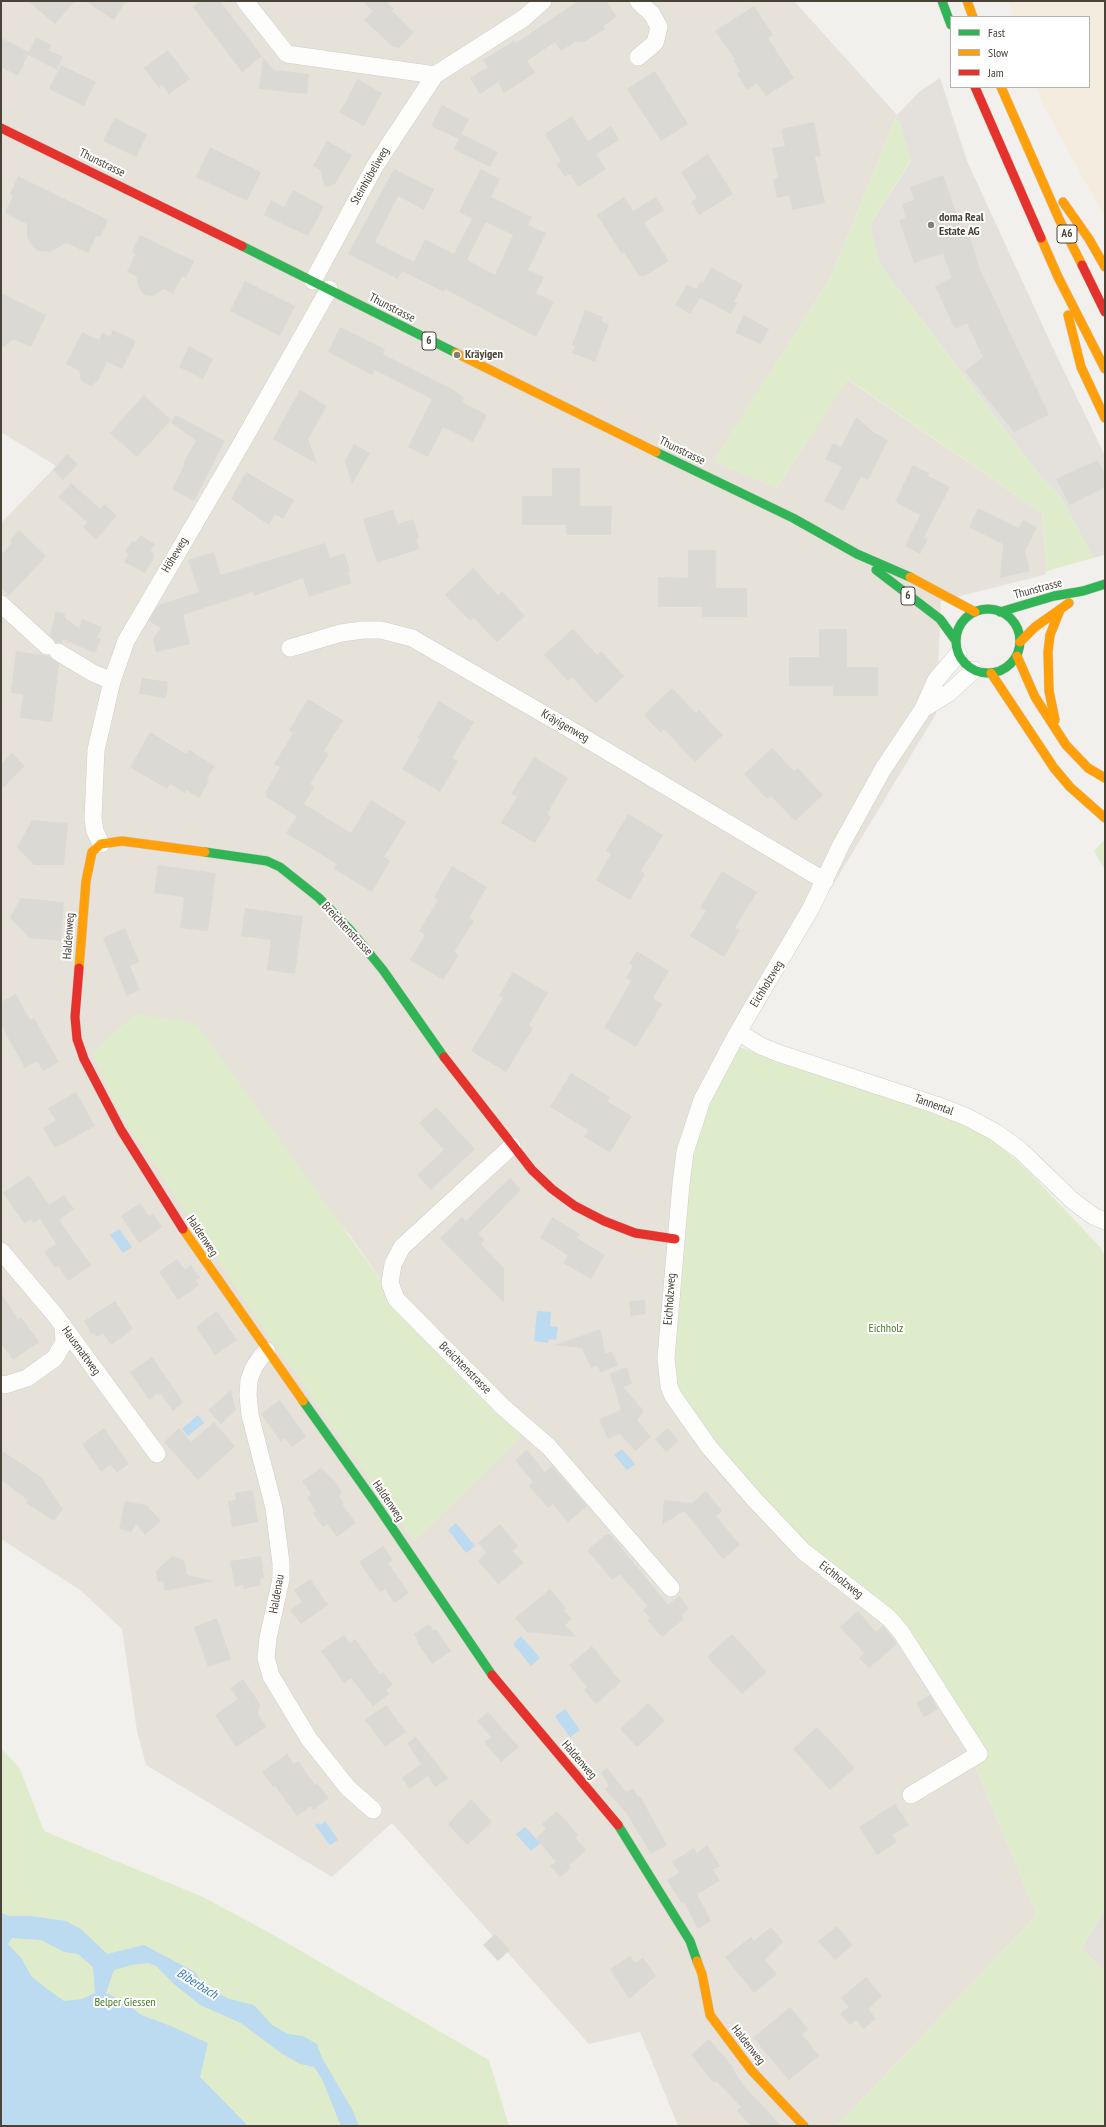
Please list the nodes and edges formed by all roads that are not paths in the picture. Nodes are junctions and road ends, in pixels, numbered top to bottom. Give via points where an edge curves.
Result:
1 (245, 1) edge
2 (543, 1) edge
3 (638, 1) edge
4 (942, 1) edge
5 (967, 1) edge
6 (973, 16) edge
7 (950, 22) edge
8 (638, 57) dead end
9 (435, 75) junction
10 (975, 88) edge
11 (1001, 88) edge
12 (1, 128) edge
13 (1030, 155) junction
14 (1105, 267) edge
15 (1058, 277) junction
16 (313, 281) junction
17 (329, 289) junction
18 (1105, 312) edge
19 (1105, 368) edge
20 (1105, 418) edge
21 (857, 554) junction
22 (1105, 584) edge
23 (1083, 591) junction
24 (1, 604) edge
25 (1060, 610) junction
26 (975, 612) junction
27 (1000, 612) junction
28 (1020, 642) junction
29 (957, 647) junction
30 (290, 648) dead end
31 (1017, 656) junction
32 (974, 670) junction
33 (991, 673) junction
34 (112, 681) junction
35 (923, 709) junction
36 (1057, 731) junction
37 (1105, 778) edge
38 (1105, 818) edge
39 (101, 844) junction
40 (825, 881) junction
41 (738, 1032) junction
42 (512, 1146) junction
43 (1105, 1221) edge
44 (675, 1239) junction
45 (1, 1251) edge
46 (63, 1325) junction
47 (267, 1351) junction
48 (1, 1384) edge
49 (157, 1454) dead end
50 (671, 1588) dead end
51 (911, 1795) dead end
52 (373, 1810) dead end
53 (804, 2126) edge

1 - 9 street via 287,54
2 - 9 street, Steinhübeliweg via 524,18
3 - 8 street via 652,14 659,27 655,43
4 - 7 main road
5 - 6 main road
9 - 16 street, Steinhübeliweg via 375,166
10 - 15 main road, A6
11 - 13 main road, A6
12 - 16 main road, Thunstrasse / 6
13 - 14 main road via 1089,239
13 - 18 main road, A6
15 - 19 main road, A6
15 - 20 main road via 1081,367
16 - 17 main road, Thunstrasse / 6
17 - 21 main road, Thunstrasse / 6 via 464,358 793,518
17 - 34 street, Höheweg via 133,627
21 - 26 main road, Thunstrasse / 6 via 912,578
21 - 29 main road, Thunstrasse / 6 via 940,619
22 - 23 main road, Thunstrasse
23 - 25 main road, Thunstrasse
23 - 27 main road, Thunstrasse via 1054,596
24 - 34 street via 52,649 93,674
25 - 28 main road, Thunstrasse via 1035,627
25 - 36 main road via 1049,638 1047,665
26 - 27 main road via 992,609
26 - 29 main road via 958,628
27 - 28 main road via 1015,624
28 - 31 main road
29 - 32 main road via 962,661
29 - 35 street, Eichholzweg via 936,680
30 - 40 street, Kräyigenweg via 341,633 363,630 381,630 412,638
31 - 33 main road via 1002,670
31 - 36 main road via 1035,697
32 - 33 main road
32 - 35 street, Eichholzweg via 949,693
33 - 38 main road via 1054,768 1070,787
34 - 39 street, Höheweg via 100,730 94,772 93,819
35 - 40 street, Eichholzweg via 883,769 841,845
36 - 37 main road via 1075,757
39 - 42 main road, Breichtenstrasse via 122,840 249,857 267,861 291,875 319,898 351,931 383,970
39 - 47 main road, Haldenweg via 92,852 88,864 75,1017 84,1059 121,1130 190,1240
40 - 41 street, Eichholzweg via 787,952
41 - 43 street, Tannental via 778,1053 966,1117 1020,1150 1073,1201 1093,1216
41 - 44 street, Eichholzweg via 702,1100 693,1124 685,1152
42 - 44 main road, Breichtenstrasse via 532,1170 575,1206 618,1228
42 - 50 street, Breichtenstrasse via 402,1247 393,1264 390,1283 396,1299 502,1407 549,1447
44 - 51 street, Eichholzweg via 666,1358 669,1386 679,1406 709,1447 754,1500 803,1551 879,1609 901,1632 980,1754
45 - 46 street, Hausmattweg
46 - 48 street via 64,1342 55,1358 27,1378
46 - 49 street, Hausmattweg
47 - 52 street, Haldenau via 254,1367 249,1380 248,1395 250,1415 274,1508 281,1563 281,1579 266,1658 272,1676 309,1739 348,1788
47 - 53 main road, Haldenweg via 376,1504 492,1677 616,1821 690,1941 702,1974 710,2015 752,2071

